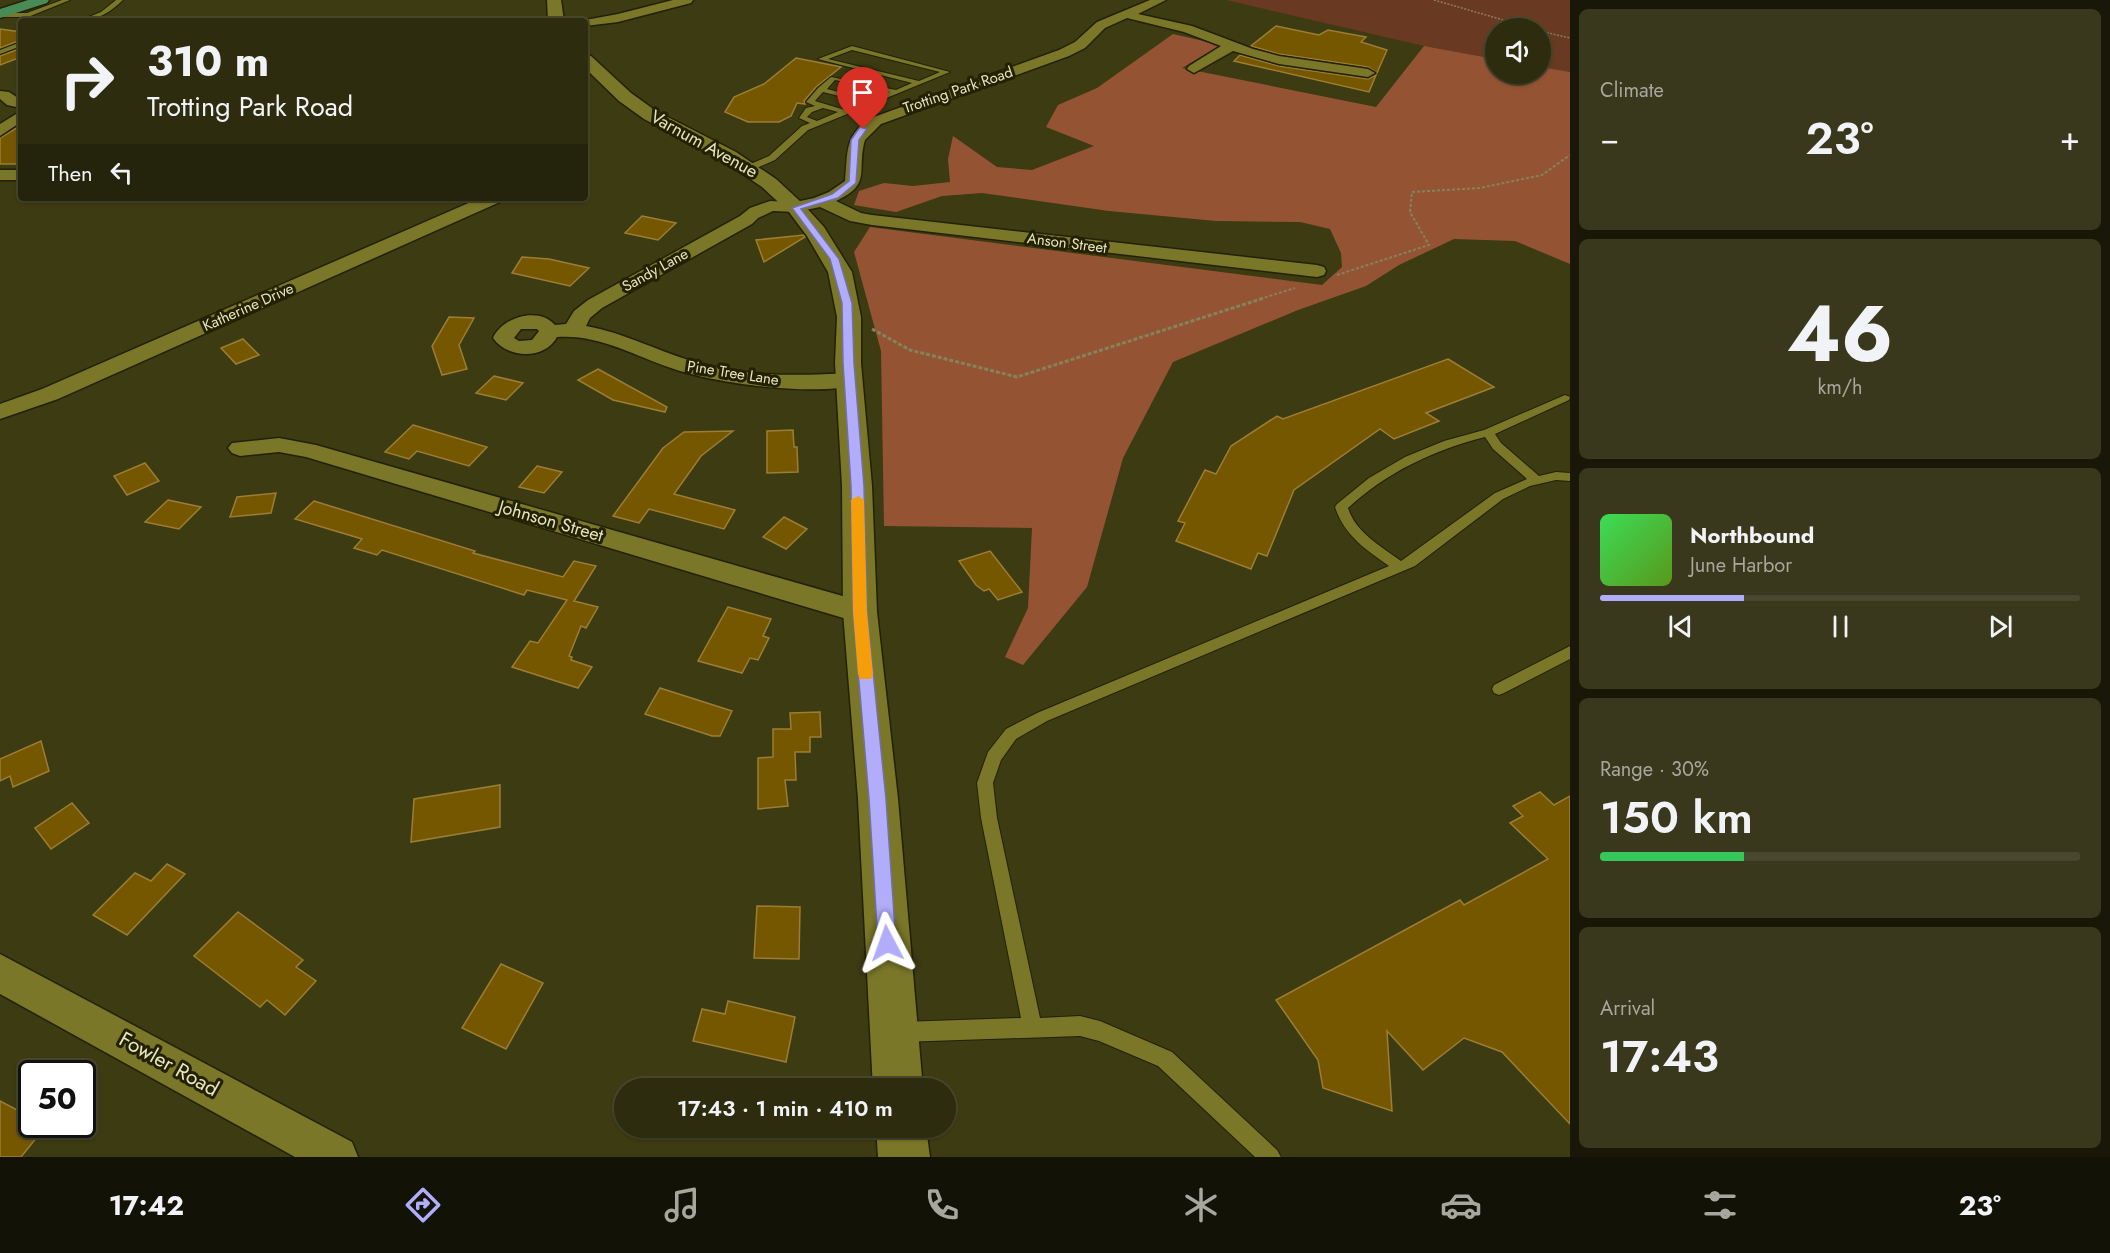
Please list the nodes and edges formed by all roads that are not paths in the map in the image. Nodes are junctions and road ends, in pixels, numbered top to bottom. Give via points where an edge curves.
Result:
1 (42, 0) edge
2 (67, 0) edge
3 (120, 0) edge
4 (554, 0) edge
5 (687, 0) edge
6 (1160, 0) edge
7 (1124, 14) junction
8 (0, 15) edge
9 (90, 18) edge
10 (555, 18) edge
11 (588, 22) edge
12 (0, 43) edge
13 (18, 45) edge
14 (18, 46) edge
15 (1231, 46) junction
16 (0, 52) edge
17 (588, 62) edge
18 (853, 67) junction
19 (1194, 69) dead end
20 (1368, 73) dead end
21 (837, 79) junction
22 (920, 83) junction
23 (820, 89) junction
24 (897, 92) junction
25 (0, 95) edge
26 (870, 102) junction
27 (18, 103) edge
28 (822, 106) junction
29 (846, 112) junction
30 (18, 117) edge
31 (817, 123) junction
32 (0, 131) edge
33 (748, 168) junction
34 (0, 175) edge
35 (18, 175) edge
36 (487, 201) edge
37 (808, 204) junction
38 (1323, 274) road end
39 (574, 329) junction
40 (550, 331) dead end
41 (850, 380) junction
42 (1565, 398) dead end
43 (0, 412) edge
44 (1488, 433) junction
45 (240, 448) dead end
46 (1570, 477) edge
47 (1536, 480) junction
48 (1400, 567) junction
49 (860, 612) junction
50 (1570, 652) edge
51 (1499, 689) dead end
52 (0, 973) edge
53 (1033, 1028) junction
54 (894, 1033) junction
55 (897, 1078) edge
56 (902, 1138) edge
57 (337, 1157) edge
58 (904, 1157) edge
59 (1270, 1157) edge

1 - 8 main road
2 - 8 lane via 28,15
3 - 9 lane
4 - 10 main road
5 - 11 street
6 - 7 street, Trotting Park Road
7 - 15 street via 1188,29
7 - 37 street, Trotting Park Road via 1101,25 1080,45 1064,53 891,114 863,129 855,140 853,182 846,189
12 - 13 lane
14 - 16 lane
15 - 19 street
15 - 20 street via 1279,60
17 - 33 main road, Varnum Avenue via 650,115
18 - 21 lane
18 - 22 lane
18 - 22 lane via 821,59 852,48 947,72
21 - 23 lane
21 - 24 lane
22 - 24 lane
23 - 26 lane
23 - 28 lane via 810,102
24 - 26 lane
25 - 27 street
26 - 29 lane
28 - 29 lane
28 - 31 lane via 809,110 802,118
29 - 31 lane
30 - 32 street
31 - 33 lane via 805,128 772,158
33 - 37 main road, Varnum Avenue via 779,191
34 - 35 street
36 - 43 street, Katherine Drive via 50,394
37 - 38 street, Anson Street via 872,220
37 - 39 street, Sandy Lane via 789,214 746,220 595,304 581,315
37 - 41 main road, Varnum Avenue via 844,287 849,317
39 - 40 street, Pine Tree Lane
39 - 41 street, Pine Tree Lane via 710,372 766,380
41 - 49 main road, Varnum Avenue
42 - 44 lane
44 - 47 lane
44 - 48 lane via 1422,453 1341,507 1353,530
45 - 49 street, Johnson Street via 279,445 308,450
46 - 47 lane
47 - 48 lane via 1499,495
48 - 53 lane via 1042,717 1011,734 994,757 985,783
49 - 54 main road, Varnum Avenue
50 - 51 lane
52 - 57 street, Fowler Road
53 - 54 lane
53 - 59 lane via 1080,1026 1165,1059
54 - 55 main road, Varnum Avenue
56 - 58 main road

